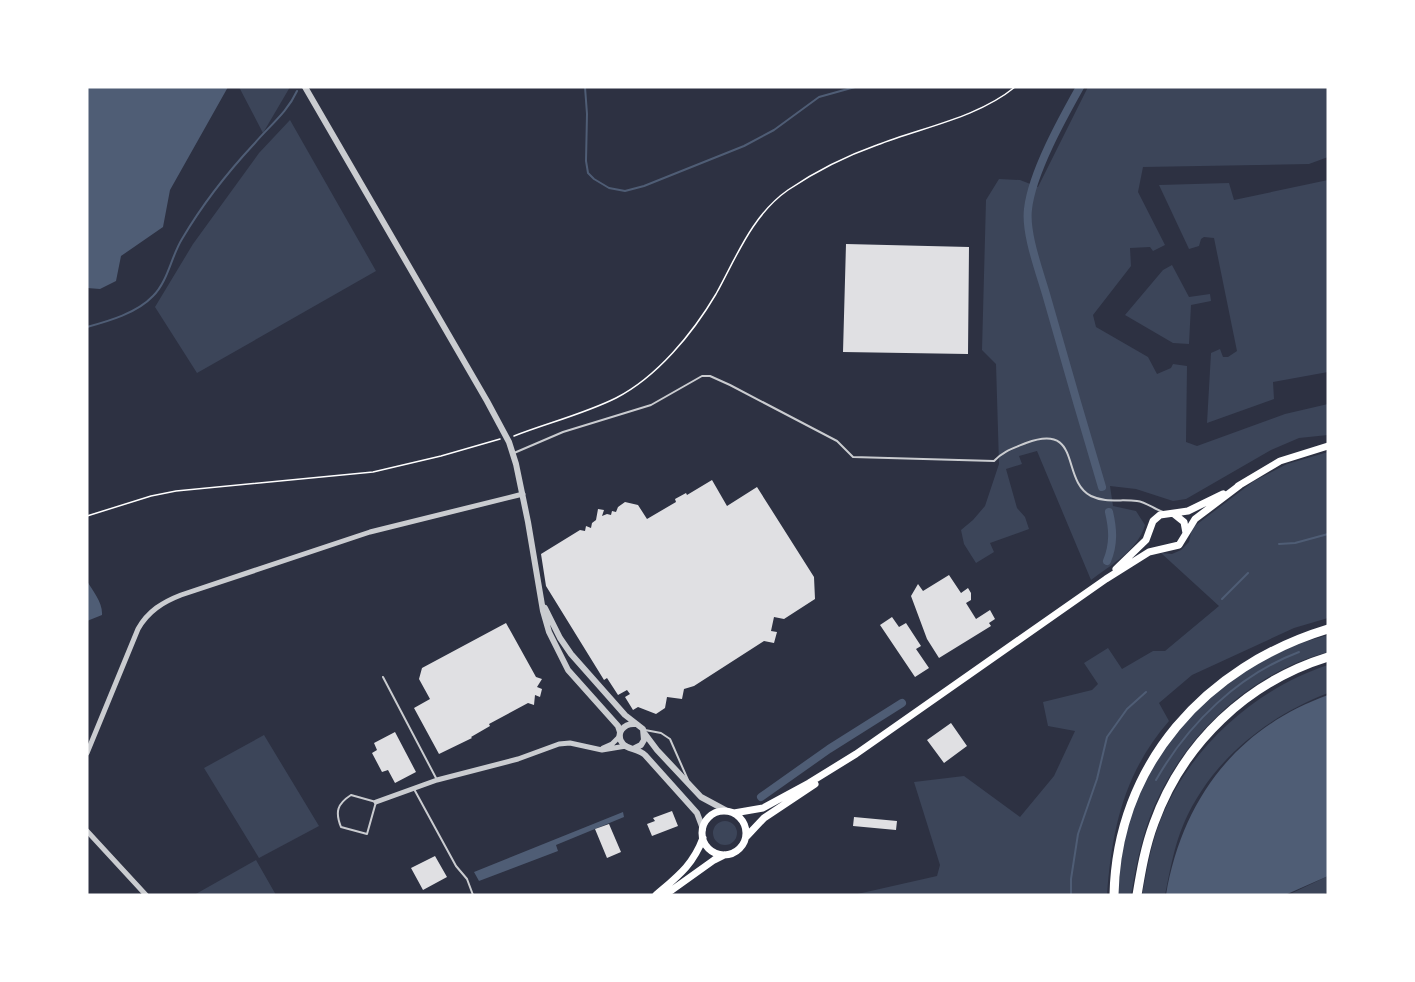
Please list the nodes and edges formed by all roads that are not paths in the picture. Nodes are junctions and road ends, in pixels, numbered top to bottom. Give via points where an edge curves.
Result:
1 (304, 87) edge
2 (1328, 446) edge
3 (513, 454) junction
4 (1240, 485) junction
5 (523, 494) junction
6 (1169, 513) junction
7 (1151, 529) junction
8 (1186, 535) junction
9 (1167, 548) junction
10 (1106, 579) junction
11 (539, 591) junction
12 (1328, 629) edge
13 (1328, 657) edge
14 (383, 677) dead end
15 (635, 724) junction
16 (644, 731) junction
17 (620, 734) junction
18 (626, 746) junction
19 (635, 748) junction
20 (596, 750) junction
21 (87, 753) edge
22 (856, 753) junction
23 (437, 780) junction
24 (690, 785) junction
25 (414, 789) junction
26 (375, 802) junction
27 (730, 812) junction
28 (703, 829) junction
29 (87, 831) edge
30 (747, 836) junction
31 (703, 838) junction
32 (724, 855) junction
33 (146, 895) edge
34 (473, 895) edge
35 (657, 895) edge
36 (665, 895) edge
37 (1114, 895) edge
38 (1137, 895) edge

1 - 3 street
2 - 4 main road via 1280,461
3 - 5 street
3 - 6 lane via 555,435 651,405 702,375 730,385 837,441 854,457 994,461 1033,441 1054,440 1066,448 1077,482 1085,492 1099,498 1141,502
4 - 6 main road via 1193,509
4 - 8 main road via 1198,516
5 - 11 street
5 - 21 street via 361,534 176,597 155,608 144,619
6 - 7 main road via 1155,519
6 - 8 main road via 1183,520
7 - 9 main road via 1155,542
7 - 10 main road via 1144,543
8 - 9 main road via 1179,545
9 - 10 main road via 1149,552
10 - 22 main road
11 - 15 street via 567,649
11 - 17 street via 547,627 562,660 618,726
12 - 37 highway via 1274,650 1235,672 1203,697 1174,728 1146,772 1130,809 1117,861
13 - 38 highway via 1263,687 1220,720 1199,743 1158,812
14 - 23 lane
15 - 16 street
15 - 17 street via 626,725
16 - 19 street via 643,743
16 - 24 street
16 - 24 lane via 661,733 670,739
17 - 18 street
17 - 20 street via 612,744
18 - 19 street
18 - 20 street
19 - 28 street via 697,813
20 - 23 street via 563,743 510,762
22 - 27 main road via 768,806
22 - 30 main road via 764,818
23 - 25 street
24 - 27 street via 707,802
25 - 26 street
25 - 34 lane
26 - 26 lane via 351,795 340,802 337,815 341,827 367,834
27 - 28 main road via 711,815
27 - 30 main road via 744,823
28 - 31 main road
29 - 33 street
30 - 32 main road via 738,851
31 - 32 main road via 712,851
31 - 35 main road via 690,865
32 - 36 main road

